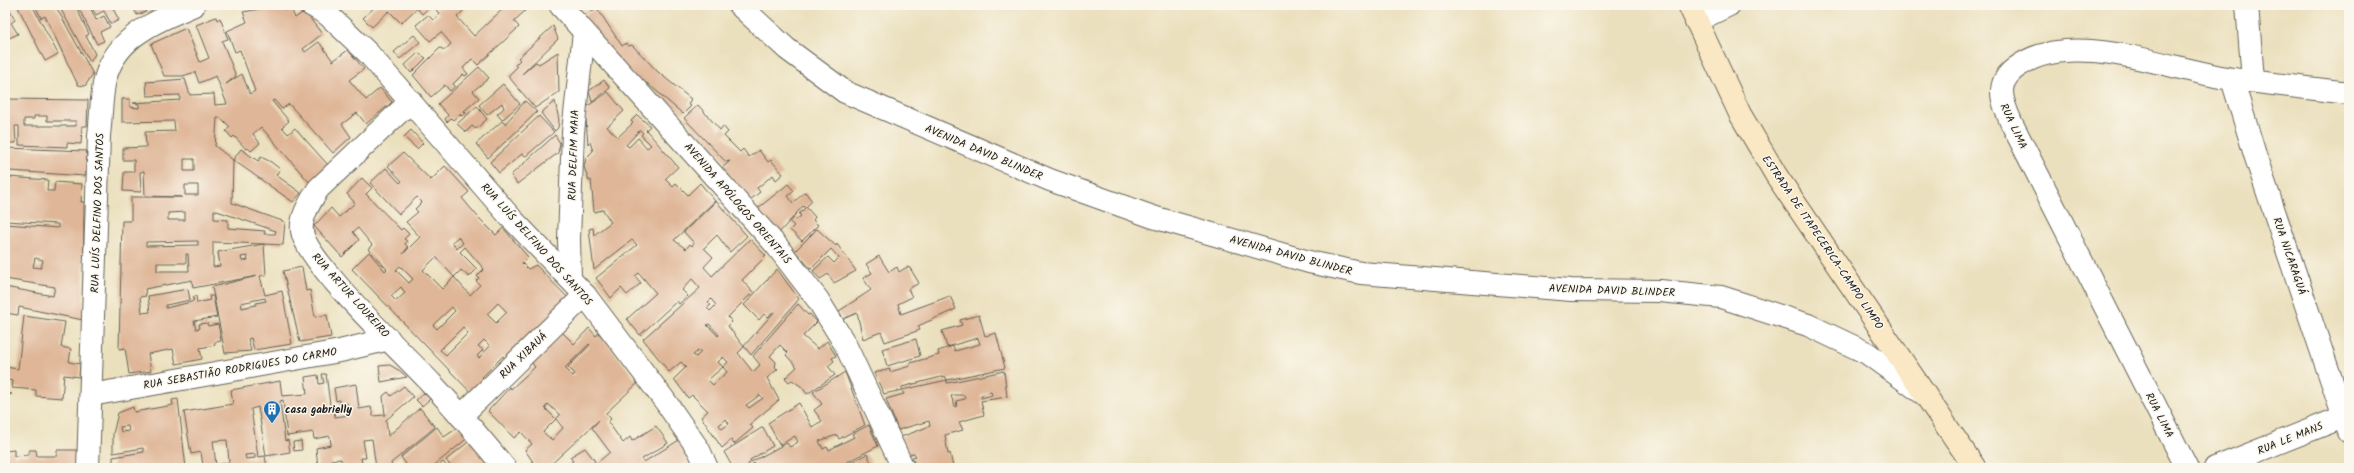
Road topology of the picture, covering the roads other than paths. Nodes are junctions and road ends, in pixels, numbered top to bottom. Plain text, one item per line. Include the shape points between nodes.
1 (194, 5) edge
2 (311, 5) edge
3 (560, 5) edge
4 (739, 5) edge
5 (1729, 5) edge
6 (2247, 5) edge
7 (1692, 13) edge
8 (584, 32) junction
9 (2242, 79) junction
10 (2349, 93) edge
11 (411, 101) junction
12 (570, 278) junction
13 (585, 295) junction
14 (390, 339) junction
15 (1925, 394) junction
16 (91, 395) junction
17 (461, 416) junction
18 (2346, 425) edge
19 (88, 468) edge
20 (505, 468) edge
21 (707, 468) edge
22 (903, 468) edge
23 (1975, 468) edge
24 (2187, 468) edge
25 (2215, 468) edge

1 - 16 street, RUA LUÍS DELFINO DOS SANTOS via 159,20 130,37 114,58 104,83 99,136
2 - 11 street, RUA LUÍS DELFINO DOS SANTOS via 328,15 368,53
3 - 8 street, AVENIDA APÓLOGOS ORIENTAIS
4 - 15 street, AVENIDA DAVID BLINDER via 787,49 845,92 1050,180 1153,217 1309,262 1361,273 1571,290 1660,291 1721,297 1775,313 1828,334 1867,353
5 - 7 street
6 - 9 street, RUA NICARAGUÁ
7 - 15 main road, ESTRADA DE ITAPECERICA-CAMPO LIMPO via 1740,114 1776,175
8 - 12 street, RUA DELFIM MAIA via 573,132
8 - 22 street, AVENIDA APÓLOGOS ORIENTAIS via 776,245 818,300 845,344
9 - 10 street, RUA LIMA
9 - 18 street, RUA NICARAGUÁ
9 - 24 street, RUA LIMA via 2079,49 2048,52 2030,58 2014,68 2001,88 2001,99 2011,122
11 - 12 street, RUA LUÍS DELFINO DOS SANTOS via 511,218
11 - 14 street, RUA ARTUR LOUREIRO via 318,189 308,207 302,231 306,245 334,280
12 - 13 street, RUA LUÍS DELFINO DOS SANTOS
13 - 17 street, RUA XIBAUÁ
13 - 21 street, RUA LUÍS DELFINO DOS SANTOS via 669,407 699,450
14 - 16 street, RUA SEBASTIÃO RODRIGUES DO CARMO
14 - 17 street, RUA ARTUR LOUREIRO
15 - 23 main road, ESTRADA DE ITAPECERICA-CAMPO LIMPO
16 - 19 street, RUA LUÍS DELFINO DOS SANTOS
17 - 20 street, RUA ARTUR LOUREIRO
18 - 25 street, RUA LE MANS

